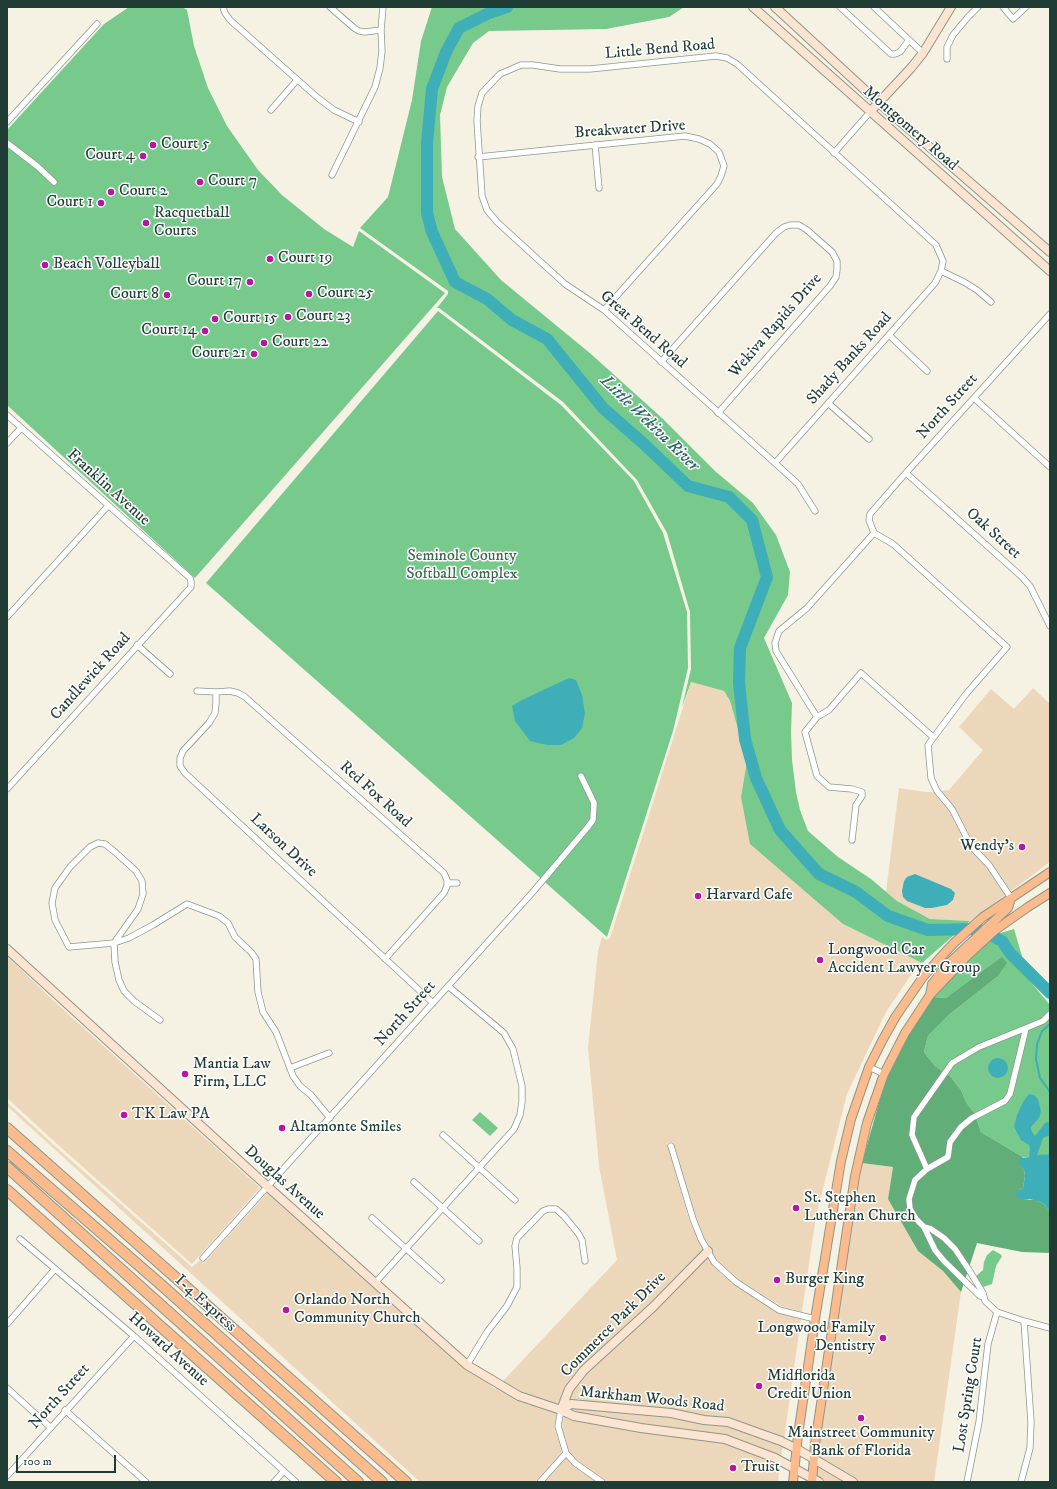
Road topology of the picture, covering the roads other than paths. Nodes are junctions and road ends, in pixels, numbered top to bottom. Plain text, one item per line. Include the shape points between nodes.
1 (223, 7) edge
2 (330, 7) edge
3 (383, 7) edge
4 (752, 7) edge
5 (775, 7) edge
6 (840, 7) edge
7 (874, 7) edge
8 (951, 7) edge
9 (978, 7) edge
10 (1003, 7) edge
11 (1026, 7) edge
12 (97, 24) dead end
13 (381, 30) junction
14 (909, 40) junction
15 (923, 53) junction
16 (947, 59) dead end
17 (297, 80) junction
18 (879, 103) junction
19 (271, 110) dead end
20 (870, 112) junction
21 (7, 122) edge
22 (359, 122) junction
23 (7, 143) edge
24 (595, 145) junction
25 (834, 153) junction
26 (478, 157) junction
27 (332, 175) dead end
28 (54, 182) dead end
29 (599, 188) dead end
30 (1050, 252) edge
31 (941, 271) junction
32 (1050, 271) edge
33 (991, 302) dead end
34 (604, 310) junction
35 (1050, 314) edge
36 (889, 335) junction
37 (661, 362) junction
38 (927, 370) dead end
39 (974, 398) junction
40 (828, 403) junction
41 (718, 413) junction
42 (7, 415) edge
43 (21, 428) junction
44 (869, 440) dead end
45 (7, 443) edge
46 (775, 463) junction
47 (1050, 467) edge
48 (906, 473) junction
49 (108, 506) junction
50 (815, 511) dead end
51 (874, 533) junction
52 (191, 581) joint
53 (7, 617) edge
54 (1050, 626) edge
55 (137, 645) junction
56 (170, 674) dead end
57 (197, 690) dead end
58 (216, 692) junction
59 (817, 717) junction
60 (933, 737) junction
61 (582, 776) dead end
62 (7, 789) edge
63 (852, 840) dead end
64 (1050, 872) edge
65 (447, 883) junction
66 (457, 883) dead end
67 (1050, 893) edge
68 (1011, 898) junction
69 (114, 943) junction
70 (7, 949) edge
71 (385, 958) junction
72 (448, 986) junction
73 (930, 995) junction
74 (433, 1003) junction
75 (1050, 1014) edge
76 (160, 1020) dead end
77 (1026, 1028) junction
78 (329, 1053) dead end
79 (869, 1067) junction
80 (290, 1068) junction
81 (884, 1074) junction
82 (330, 1118) junction
83 (7, 1128) edge
84 (443, 1135) dead end
85 (671, 1146) dead end
86 (7, 1151) edge
87 (7, 1167) edge
88 (480, 1168) junction
89 (927, 1169) junction
90 (414, 1182) dead end
91 (268, 1187) junction
92 (7, 1190) edge
93 (515, 1200) dead end
94 (444, 1208) junction
95 (372, 1218) dead end
96 (924, 1227) junction
97 (20, 1239) dead end
98 (479, 1241) dead end
99 (406, 1248) junction
100 (708, 1251) junction
101 (203, 1258) dead end
102 (585, 1261) dead end
103 (55, 1269) junction
104 (441, 1280) dead end
105 (375, 1283) junction
106 (983, 1297) junction
107 (997, 1312) junction
108 (815, 1319) junction
109 (1024, 1321) junction
110 (7, 1324) edge
111 (1050, 1328) edge
112 (134, 1336) junction
113 (467, 1365) junction
114 (7, 1388) edge
115 (65, 1410) junction
116 (561, 1410) junction
117 (50, 1428) junction
118 (797, 1449) junction
119 (566, 1453) junction
120 (814, 1459) junction
121 (795, 1468) junction
122 (284, 1471) junction
123 (7, 1476) edge
124 (814, 1481) edge
125 (146, 1482) edge
126 (274, 1482) edge
127 (296, 1482) edge
128 (336, 1482) edge
129 (358, 1482) edge
130 (382, 1482) edge
131 (406, 1482) edge
132 (540, 1482) edge
133 (602, 1482) edge
134 (793, 1482) edge
135 (853, 1482) edge
136 (968, 1482) edge
137 (1021, 1482) edge

1 - 17 street via 230,20
2 - 13 street via 360,31
3 - 13 street
4 - 20 main road, Montgomery Road
5 - 18 main road, Montgomery Road
6 - 14 street via 891,54 900,52
7 - 14 street
8 - 15 main road
9 - 16 street via 953,35 947,47
10 - 11 street via 1013,19
12 - 21 street
13 - 22 street via 380,68 375,87
14 - 15 street
15 - 18 main road
17 - 19 street
17 - 22 street via 334,110
18 - 20 main road
18 - 30 main road, Montgomery Road
20 - 25 street
20 - 32 main road, Montgomery Road
22 - 27 street
23 - 28 street
24 - 26 street, Breakwater Drive
24 - 29 street
24 - 34 street, Breakwater Drive via 685,136 710,144 719,152 724,166 717,184
25 - 26 street, Little Bend Road via 737,64 727,58 716,56 590,68 560,69 521,65 511,68 500,74 482,93 477,121
25 - 31 street, Little Bend Road via 936,245 943,261
26 - 34 street, Great Bend Road via 482,196 487,210 496,222 565,284
31 - 33 street via 964,282
31 - 36 street, Shady Banks Road via 935,283
34 - 37 street, Great Bend Road
35 - 39 street, North Street
36 - 38 street
36 - 40 street, Shady Banks Road
37 - 41 street, Great Bend Road
37 - 41 street, Wekiva Rapids Drive via 784,227 799,226 807,230 832,252 837,261 837,270 830,286
39 - 47 street
39 - 48 street, North Street
40 - 44 street
40 - 46 street, Shady Banks Road
41 - 46 street, Great Bend Road
42 - 43 street, Franklin Avenue
43 - 45 street
43 - 49 street, Franklin Avenue
46 - 50 street, Great Bend Road via 798,484
48 - 51 street, North Street via 870,514 869,520
48 - 54 street, Oak Street via 1030,586
49 - 52 street, Franklin Avenue
49 - 53 street
51 - 59 street via 808,608 779,632 776,638 776,651
51 - 60 street via 893,544 1007,647
52 - 55 street, Candlewick Road via 191,587
55 - 56 street
55 - 62 street, Candlewick Road
57 - 58 street, Red Fox Road
58 - 65 street, Red Fox Road via 238,692 245,697 444,874
58 - 71 street, Larson Drive via 215,713 183,752 180,766
59 - 60 street via 829,710 860,673
59 - 63 street via 805,732 817,776 829,787 862,792 856,805
60 - 68 street via 928,745 929,766 937,791 952,809 971,846 989,865
61 - 72 street, North Street via 594,803 593,820 532,893
64 - 68 main road
65 - 66 street
65 - 71 street via 444,893
67 - 73 main road via 1011,918
68 - 73 main road via 1008,908 947,965 932,984
68 - 79 main road via 983,917 954,943 923,977 882,1041
69 - 69 street via 69,947 55,920 52,903 55,888 70,867 90,847 98,843 105,844 115,852 136,871 142,881 143,894 138,909
69 - 76 street via 115,962 124,991
69 - 80 street via 135,935 186,904 219,916 228,923 235,937 256,959 258,992 263,1012 276,1032
70 - 91 main road, Douglas Avenue
71 - 74 street, Larson Drive
72 - 74 street, North Street
72 - 88 street via 504,1033 513,1049 522,1086 521,1109 514,1129
73 - 81 main road via 905,1033
74 - 82 street, North Street
75 - 77 street via 1043,1021
77 - 89 street via 1010,1094 1000,1105 961,1126 950,1142 948,1157
77 - 89 street via 979,1047 952,1064 934,1087 914,1117 912,1135
78 - 80 street
79 - 81 street
79 - 108 main road via 844,1144
80 - 82 street via 300,1086 312,1095
81 - 120 main road via 867,1123 855,1176
82 - 91 street, North Street
83 - 131 highway
84 - 88 street
85 - 100 street via 692,1219
86 - 130 highway, I-4 Express
87 - 129 highway, I-4 Express
88 - 93 street
88 - 94 street
89 - 96 street via 915,1180 909,1199 910,1209
90 - 94 street
91 - 101 street, North Street
91 - 105 main road, Douglas Avenue
92 - 128 highway
94 - 98 street
94 - 99 street
95 - 99 street
96 - 106 street via 934,1250
96 - 106 street via 944,1238 955,1249
97 - 103 street, Howard Avenue
99 - 104 street
99 - 105 street
100 - 108 street via 714,1262 736,1282 779,1310
100 - 116 main road, Commerce Park Drive via 653,1307 584,1370 568,1389
102 - 113 street via 582,1240 564,1216 556,1209 542,1211 517,1238 517,1287
103 - 110 street
103 - 112 street, Howard Avenue
105 - 113 main road, Douglas Avenue
106 - 107 street
107 - 109 street
107 - 136 street, Lost Spring Court via 988,1344 979,1422
108 - 118 main road
109 - 111 street
109 - 137 street via 1031,1422 1030,1448
112 - 115 street, North Street
112 - 122 street, Howard Avenue
113 - 116 main road, Douglas Avenue via 519,1396
114 - 117 street
115 - 117 street, North Street
115 - 125 street
116 - 118 main road, Markham Woods Road via 571,1404 671,1413 728,1422
116 - 119 street, Commerce Park Drive via 558,1426
116 - 121 main road, Markham Woods Road via 574,1416 641,1428 725,1439
117 - 123 street, North Street
118 - 120 main road, Markham Woods Road
118 - 121 main road
119 - 132 street
119 - 133 street, Commerce Park Drive via 575,1463
120 - 124 main road
120 - 135 main road, Markham Woods Road
121 - 124 main road, Markham Woods Road
121 - 134 main road
122 - 126 street
122 - 127 street, Howard Avenue

